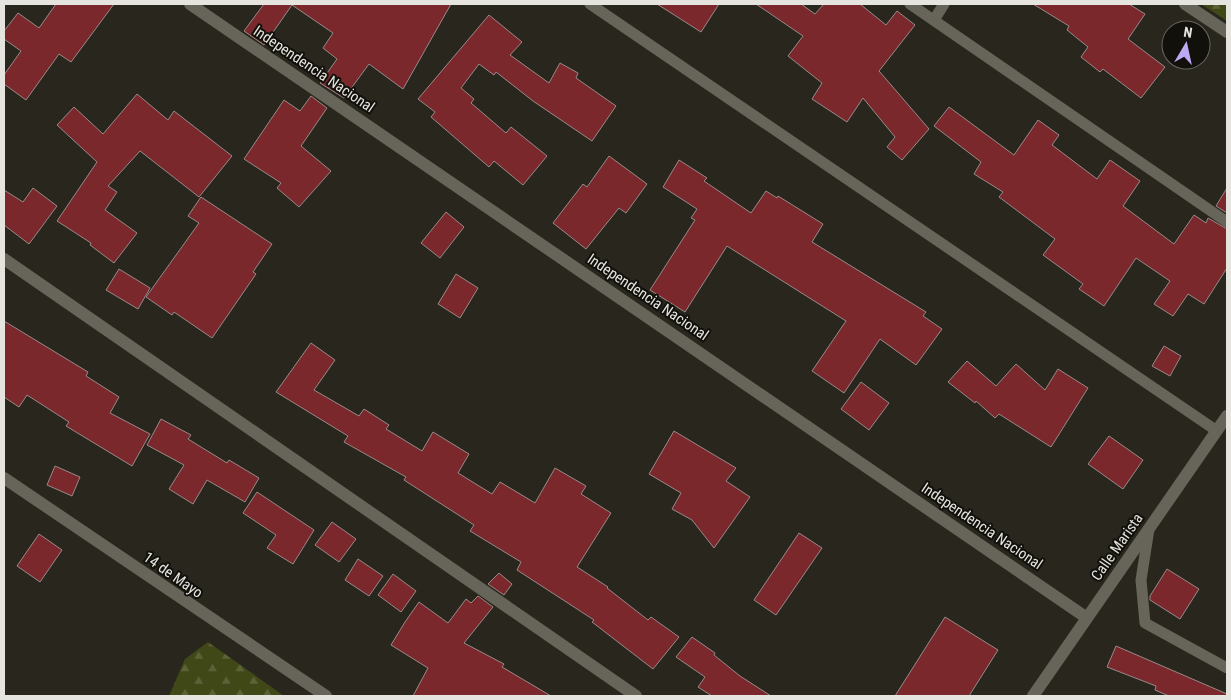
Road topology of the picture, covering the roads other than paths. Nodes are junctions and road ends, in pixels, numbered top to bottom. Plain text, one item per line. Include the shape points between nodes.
1 (190, 4) edge
2 (590, 4) edge
3 (910, 4) edge
4 (944, 4) edge
5 (1185, 4) edge
6 (934, 20) junction
7 (1227, 32) edge
8 (1227, 222) edge
9 (4, 259) edge
10 (1227, 416) edge
11 (1217, 431) junction
12 (4, 478) edge
13 (1149, 529) junction
14 (1088, 618) junction
15 (1227, 668) edge
16 (326, 696) edge
17 (636, 696) edge
18 (1033, 696) edge

1 - 14 street, Independencia Nacional
2 - 11 lane
3 - 6 lane
4 - 6 lane
5 - 7 street
6 - 8 lane
9 - 17 street
10 - 11 street, Calle Marista
11 - 13 street, Calle Marista
12 - 16 street, 14 de Mayo
13 - 14 street, Calle Marista
13 - 15 lane via 1141,580 1145,623
14 - 18 street, Calle Marista

